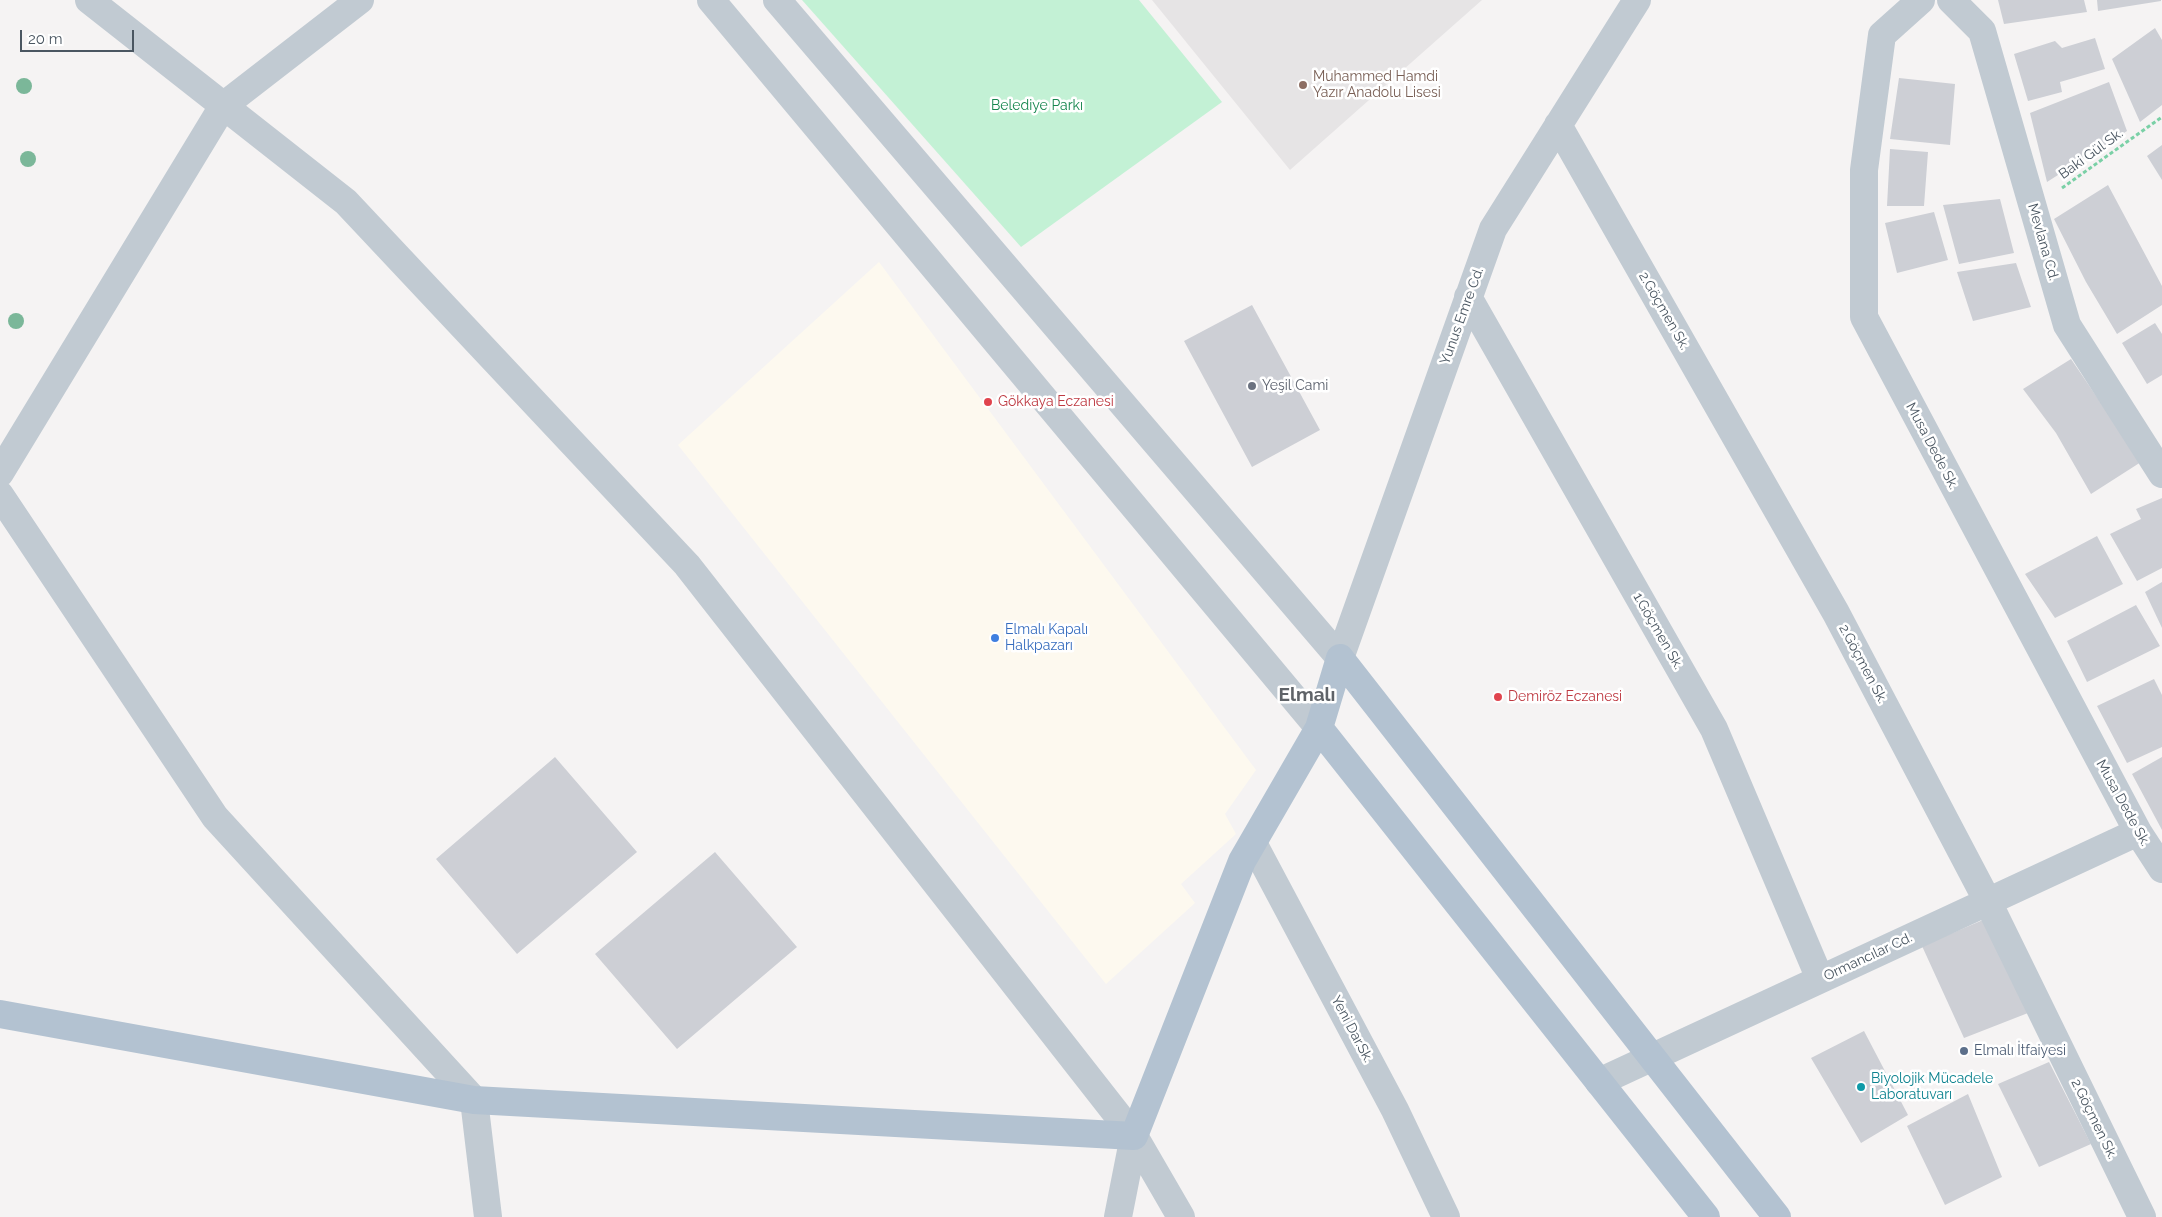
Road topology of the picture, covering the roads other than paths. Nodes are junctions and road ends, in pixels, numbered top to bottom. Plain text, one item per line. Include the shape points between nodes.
1 (89, 0) edge
2 (360, 0) edge
3 (711, 0) edge
4 (778, 0) edge
5 (1637, 0) edge
6 (1921, 0) edge
7 (1951, 0) edge
8 (223, 106) junction
9 (1558, 125) junction
10 (1468, 297) junction
11 (2152, 442) edge
12 (0, 473) edge
13 (2162, 474) edge
14 (0, 495) edge
15 (1340, 658) junction
16 (1319, 728) junction
17 (2138, 832) junction
18 (1252, 843) junction
19 (2162, 868) edge
20 (1988, 902) junction
21 (1820, 979) junction
22 (0, 1014) edge
23 (1651, 1057) junction
24 (1599, 1082) junction
25 (474, 1100) junction
26 (1134, 1136) junction
27 (488, 1217) edge
28 (1118, 1217) edge
29 (1180, 1217) edge
30 (1446, 1217) edge
31 (1706, 1217) edge
32 (1777, 1217) edge
33 (2142, 1217) edge

1 - 8 street
2 - 8 street
3 - 16 street
4 - 15 street
5 - 9 street, Yunus Emre Cd.
6 - 17 street, Musa Dede Sk. via 1882,35 1864,170 1864,317
7 - 11 street, Mevlana Cd. via 1982,31 2067,325
8 - 12 street
8 - 26 street via 346,202 687,565
9 - 10 street, Yunus Emre Cd. via 1493,229
9 - 20 street, 2.Göçmen Sk. via 1836,613
10 - 15 street, Yunus Emre Cd.
10 - 21 street, 1.Göçmen Sk. via 1714,729
11 - 13 street, Mevlana Cd.
14 - 25 street via 216,817
15 - 16 main road
15 - 23 main road
16 - 18 main road
16 - 24 main road
17 - 19 street, Musa Dede Sk.
17 - 20 street, Ormancılar Cd.
18 - 26 main road
18 - 30 street, Yeni Dar.Sk. via 1395,1110
20 - 21 street, Ormancılar Cd.
20 - 33 street, 2.Göçmen Sk.
21 - 23 street, Ormancılar Cd.
22 - 25 main road
23 - 24 street, Ormancılar Cd.
23 - 32 main road
24 - 31 main road
25 - 26 main road
25 - 27 street
26 - 28 street
26 - 29 street

